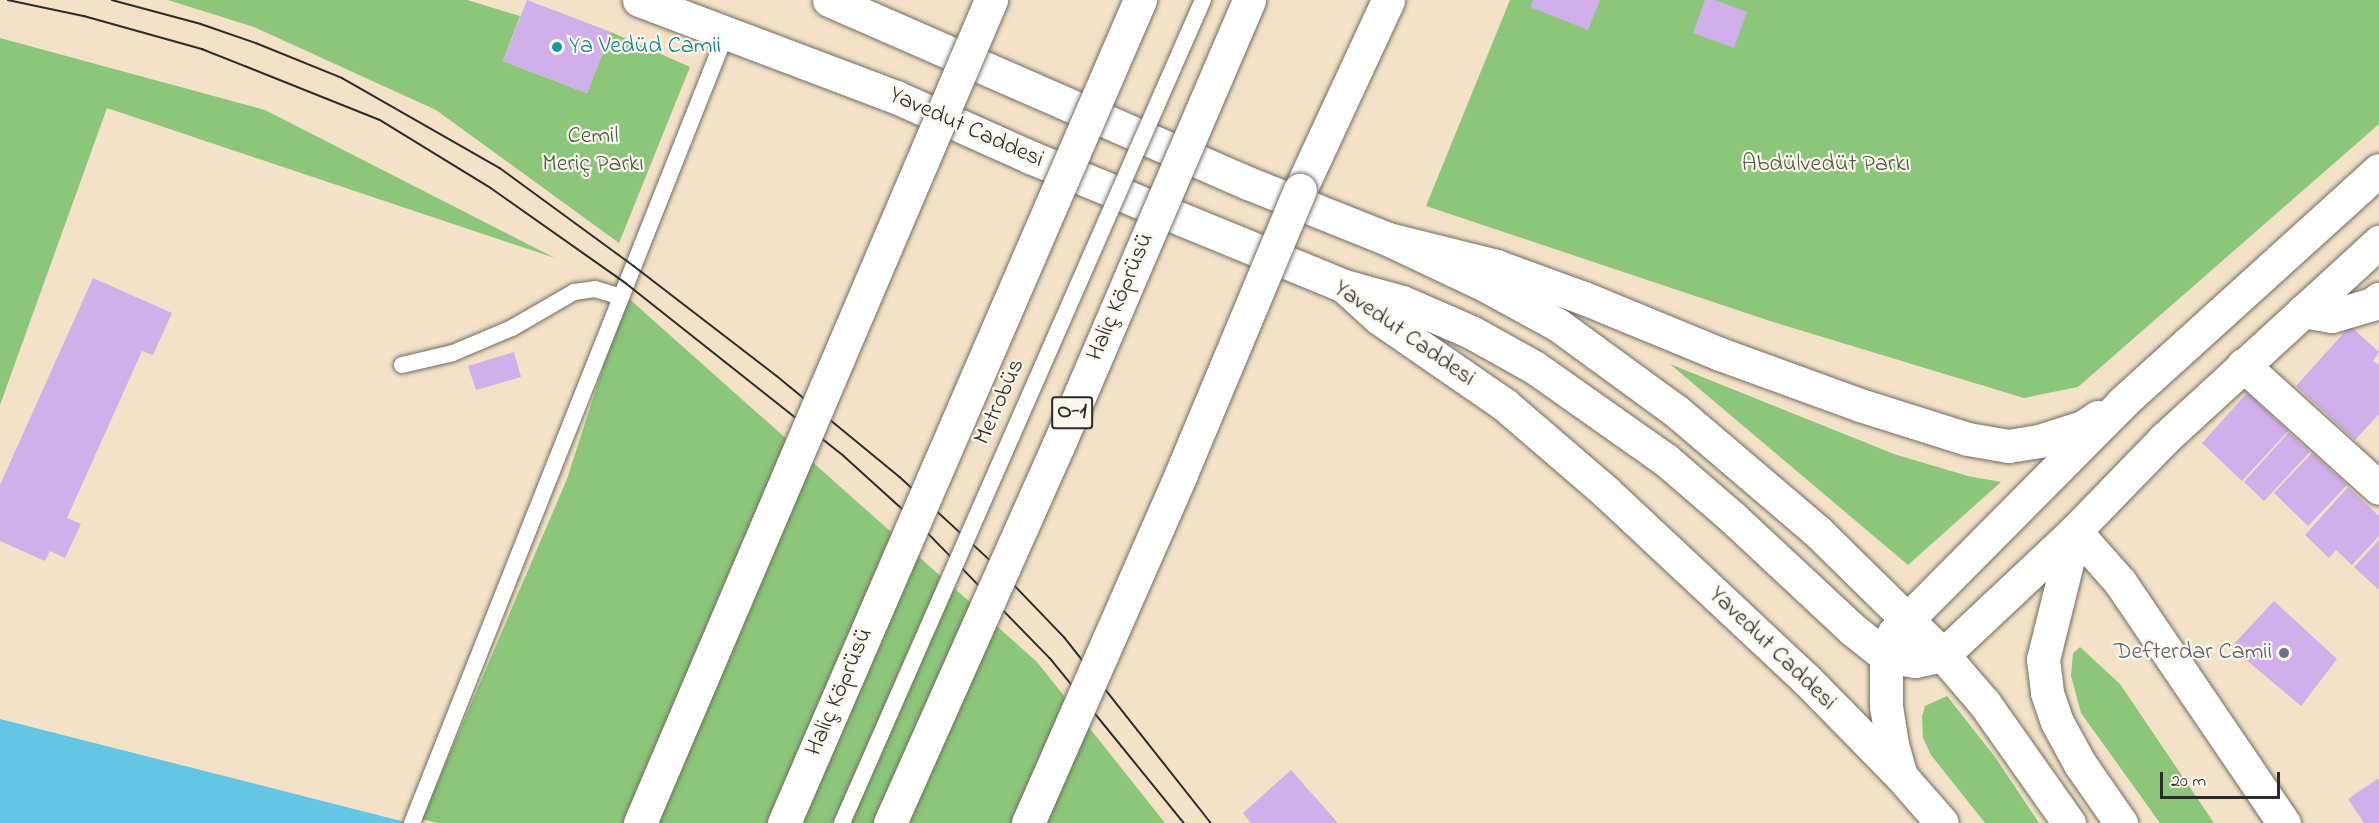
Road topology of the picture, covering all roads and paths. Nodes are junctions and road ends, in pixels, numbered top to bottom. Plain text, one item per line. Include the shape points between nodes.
1 (639, 0) edge
2 (829, 0) edge
3 (991, 0) edge
4 (1140, 0) edge
5 (1203, 0) edge
6 (1249, 0) edge
7 (1388, 0) edge
8 (727, 31) junction
9 (2379, 170) edge
10 (1388, 239) junction
11 (2379, 242) edge
12 (1344, 286) junction
13 (621, 297) junction
14 (2379, 299) edge
15 (2302, 311) junction
16 (402, 365) dead end
17 (2243, 365) junction
18 (2123, 402) junction
19 (2379, 488) edge
20 (2075, 531) junction
21 (1906, 618) junction
22 (1943, 655) junction
23 (1886, 656) junction
24 (1901, 776) junction
25 (412, 823) edge
26 (640, 823) edge
27 (784, 823) edge
28 (842, 823) edge
29 (890, 823) edge
30 (1028, 823) edge
31 (1942, 823) edge
32 (2069, 823) edge
33 (2121, 823) edge
34 (2284, 823) edge

1 - 8 main road, Yavedut Caddesi
2 - 10 main road via 1248,183
3 - 26 main road, bridge
4 - 27 main road, Haliç Köprüsü, bridge
5 - 28 lane, Metrobüs, bridge
6 - 29 main road, Haliç Köprüsü / O-1, bridge via 1063,435
7 - 30 main road, bridge via 1300,190
8 - 12 main road, Yavedut Caddesi via 896,97 1030,157
8 - 13 lane
9 - 18 main road
10 - 18 main road via 1496,266 1731,358 1968,439 2008,446 2039,441 2083,427
10 - 21 main road via 1557,325 1676,411 1817,531
11 - 15 main road
12 - 23 main road via 1402,302 1471,332 1534,368 1666,460
12 - 24 main road, Yavedut Caddesi via 1379,318 1544,437 1806,679
13 - 16 lane via 595,289 574,292 502,332 453,353
13 - 25 lane
14 - 15 main road via 2332,316
15 - 17 main road
17 - 19 main road
17 - 20 main road
18 - 21 main road
20 - 22 main road
20 - 33 main road via 2043,659 2047,693 2056,722
20 - 34 main road via 2121,582
21 - 22 main road
21 - 23 main road via 1894,633
22 - 23 main road via 1915,661
22 - 32 main road via 1985,704
23 - 24 main road via 1886,706
24 - 31 main road, Yavedut Caddesi

